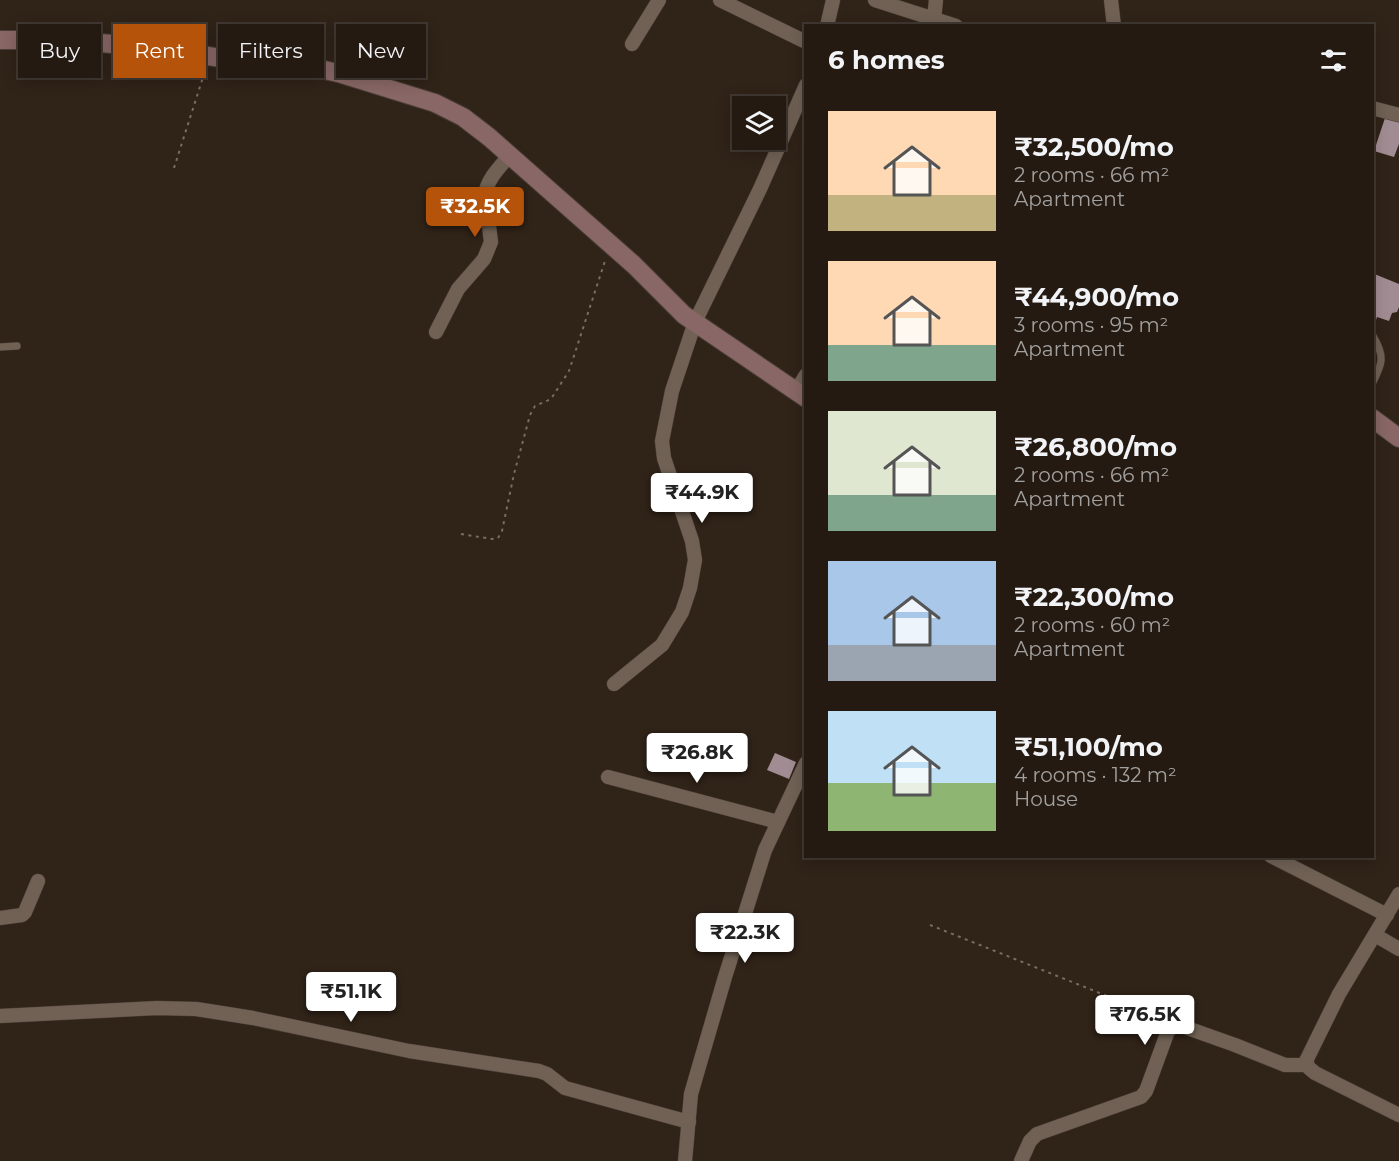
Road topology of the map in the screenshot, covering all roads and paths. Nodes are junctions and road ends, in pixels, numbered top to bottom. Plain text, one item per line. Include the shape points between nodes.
1 (659, 0) edge
2 (720, 0) edge
3 (833, 0) edge
4 (875, 0) edge
5 (936, 0) edge
6 (1111, 0) edge
7 (934, 18) junction
8 (827, 24) edge
9 (950, 24) edge
10 (1114, 24) edge
11 (0, 40) edge
12 (804, 41) edge
13 (632, 44) dead end
14 (209, 58) junction
15 (804, 90) edge
16 (1374, 109) edge
17 (1399, 115) edge
18 (510, 155) junction
19 (174, 168) dead end
20 (610, 244) junction
21 (695, 322) junction
22 (436, 333) dead end
23 (1374, 338) edge
24 (17, 346) dead end
25 (0, 347) edge
26 (1374, 380) edge
27 (801, 395) edge
28 (1374, 419) edge
29 (1399, 438) edge
30 (461, 534) dead end
31 (614, 684) dead end
32 (804, 767) edge
33 (608, 777) dead end
34 (778, 822) junction
35 (1275, 858) edge
36 (38, 881) dead end
37 (1399, 894) edge
38 (1387, 915) junction
39 (0, 918) edge
40 (930, 925) dead end
41 (1375, 935) junction
42 (1399, 950) edge
43 (0, 1016) edge
44 (1176, 1024) junction
45 (1307, 1065) junction
46 (1399, 1115) edge
47 (689, 1122) junction
48 (685, 1161) edge
49 (1021, 1161) edge

1 - 13 street
2 - 12 street
3 - 8 street
4 - 7 street
5 - 7 street
6 - 10 street
7 - 9 street
11 - 14 main road via 127,45
14 - 18 main road via 302,65 435,103 463,117
14 - 19 path
15 - 21 street
16 - 17 street
18 - 20 main road
18 - 22 street via 486,187 491,242 484,259 458,289
20 - 21 main road
20 - 30 path via 569,371 551,399 535,406 530,415 502,531 492,539
21 - 27 main road
21 - 31 street via 672,391 662,441 692,541 695,560 690,588 682,612 662,645
23 - 26 lane via 1382,351
24 - 25 lane
28 - 29 main road
32 - 34 street
33 - 34 street
34 - 47 street via 765,850 725,977 691,1094
35 - 38 street
36 - 39 street via 22,915
37 - 38 street
38 - 41 street
40 - 44 path
41 - 42 street
41 - 45 street via 1309,1051
43 - 47 street via 196,1009 409,1051 539,1071 566,1088
44 - 45 street via 1285,1065
44 - 49 street via 1168,1031 1141,1096 1037,1134
45 - 46 street via 1315,1073
47 - 48 street

